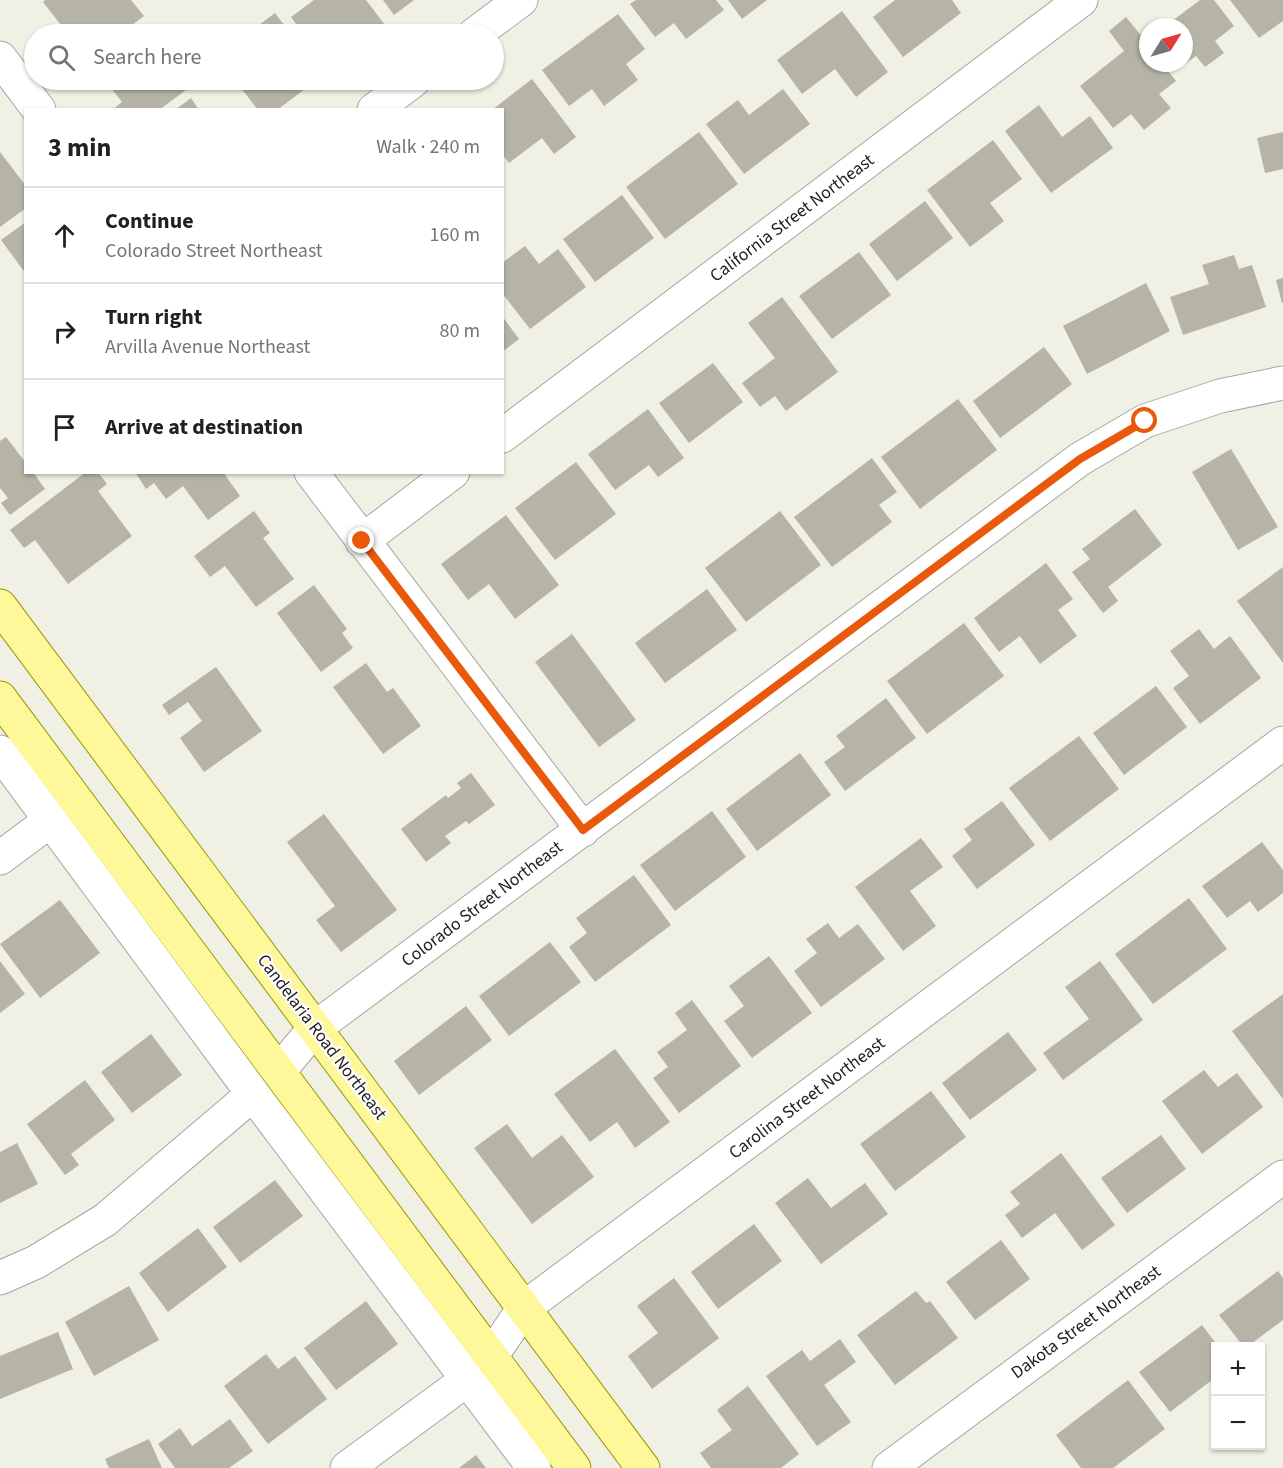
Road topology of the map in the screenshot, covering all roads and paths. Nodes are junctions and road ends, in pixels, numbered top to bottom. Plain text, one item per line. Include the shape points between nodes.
1 (521, 0) edge
2 (1081, 0) edge
3 (489, 24) edge
4 (0, 58) edge
5 (24, 90) edge
6 (24, 90) edge
7 (401, 90) edge
8 (38, 108) edge
9 (377, 108) edge
10 (1283, 382) edge
11 (504, 434) edge
12 (312, 474) edge
13 (450, 474) edge
14 (362, 541) junction
15 (0, 606) edge
16 (0, 698) edge
17 (1283, 743) edge
18 (0, 752) edge
19 (51, 820) junction
20 (583, 830) junction
21 (0, 858) edge
22 (315, 1028) junction
23 (279, 1071) junction
24 (253, 1094) junction
25 (1283, 1177) edge
26 (0, 1278) edge
27 (524, 1308) junction
28 (479, 1368) junction
29 (347, 1468) edge
30 (534, 1468) edge
31 (574, 1468) edge
32 (643, 1468) edge
33 (889, 1468) edge

1 - 3 street
2 - 11 street, California Street Northeast
4 - 5 street
6 - 8 street
7 - 9 street
10 - 20 street, Colorado Street Northeast via 1220,396 1145,421 1080,459
12 - 14 street
13 - 14 street
14 - 20 street
15 - 22 main road, Candelaria Road Northeast
16 - 23 main road
17 - 27 street, Carolina Street Northeast
18 - 19 street
19 - 21 street
19 - 24 street
20 - 22 street, Colorado Street Northeast
22 - 23 street
22 - 27 main road, Candelaria Road Northeast
23 - 28 main road
24 - 26 street via 105,1220 36,1263
24 - 28 street
25 - 33 street, Dakota Street Northeast
27 - 28 street, Carolina Street Northeast
27 - 32 main road, Candelaria Road Northeast
28 - 29 street, Carolina Street Northeast
28 - 30 street
28 - 31 main road

